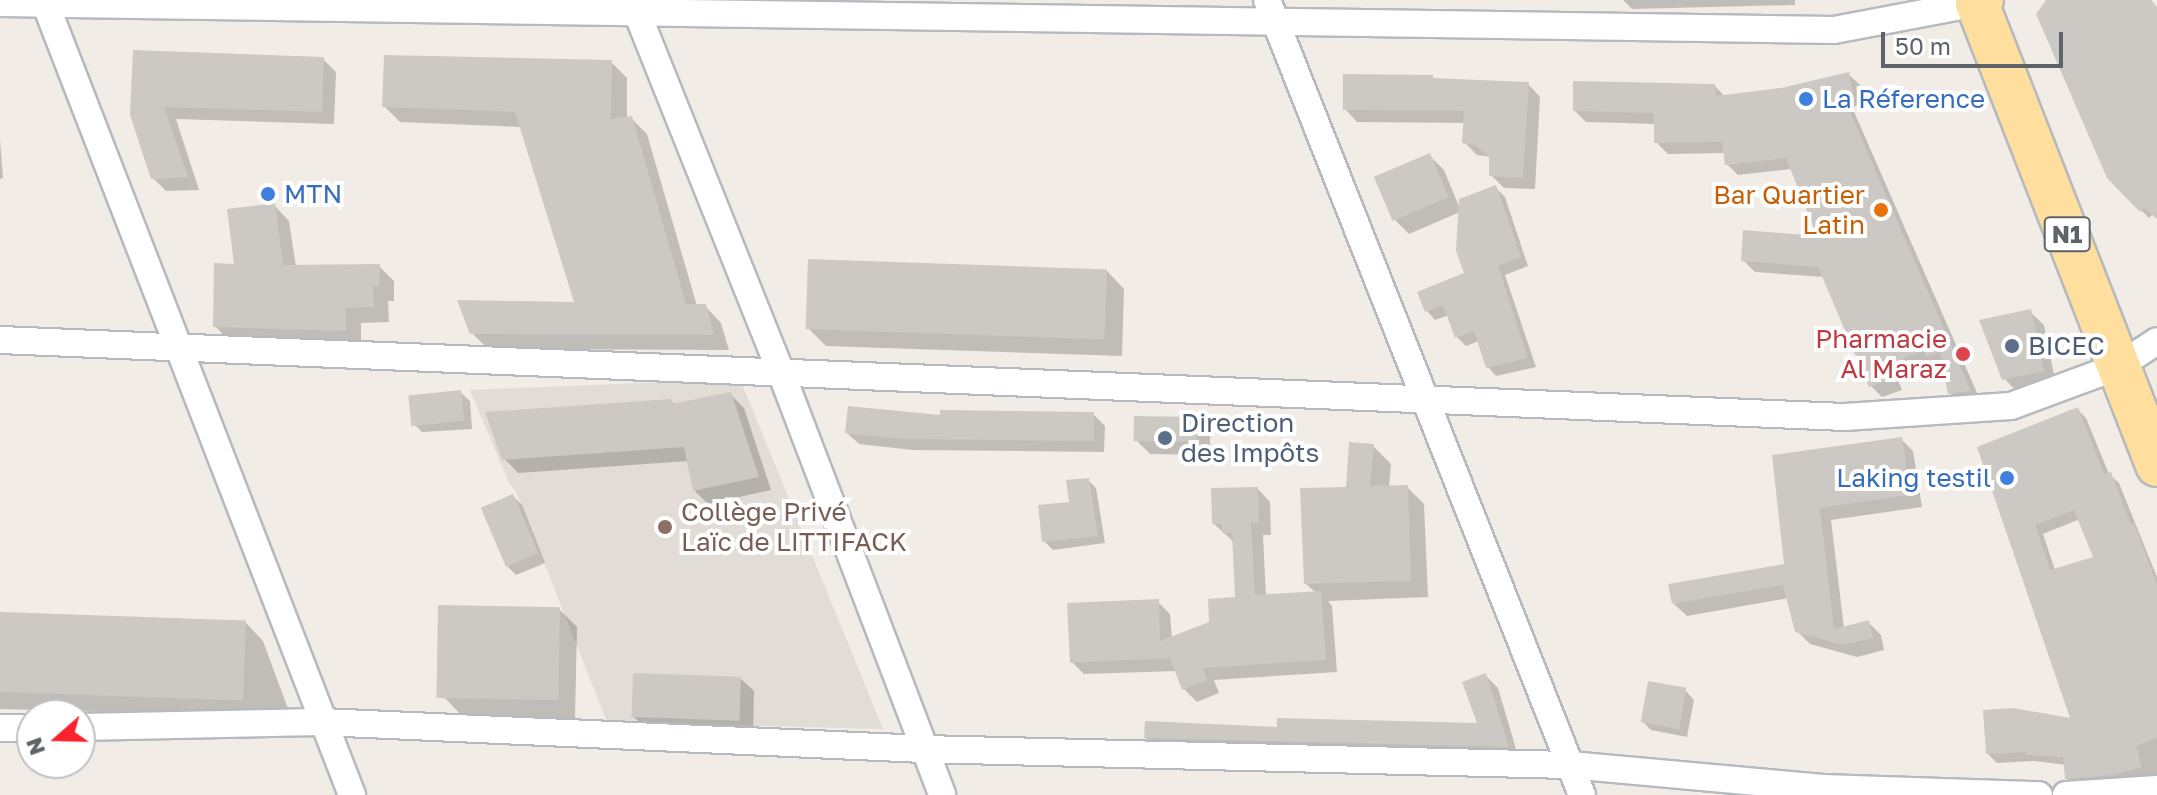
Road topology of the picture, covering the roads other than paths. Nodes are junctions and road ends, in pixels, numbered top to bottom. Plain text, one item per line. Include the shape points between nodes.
1 (44, 2) edge
2 (1980, 2) edge
3 (0, 3) edge
4 (634, 6) edge
5 (1271, 10) edge
6 (0, 340) edge
7 (2157, 341) edge
8 (178, 348) junction
9 (2119, 366) junction
10 (782, 375) junction
11 (1424, 399) junction
12 (2157, 465) edge
13 (322, 722) junction
14 (96, 727) edge
15 (923, 749) junction
16 (1570, 765) junction
17 (2157, 789) edge
18 (352, 795) edge
19 (942, 795) edge
20 (1582, 795) edge
21 (2039, 795) edge
22 (2066, 795) edge

1 - 3 street
1 - 4 street
1 - 8 street
2 - 5 street via 1834,30
2 - 9 highway, N1
4 - 5 street
4 - 10 street
5 - 11 street
6 - 8 street
7 - 9 street
8 - 10 street
8 - 13 street
9 - 11 street via 2011,406 1845,417
9 - 12 highway, N1
10 - 11 street
10 - 15 street
11 - 16 street
13 - 14 street
13 - 15 street
13 - 18 street
15 - 16 street
15 - 19 street
16 - 20 street
16 - 21 street via 1823,788
17 - 22 street

